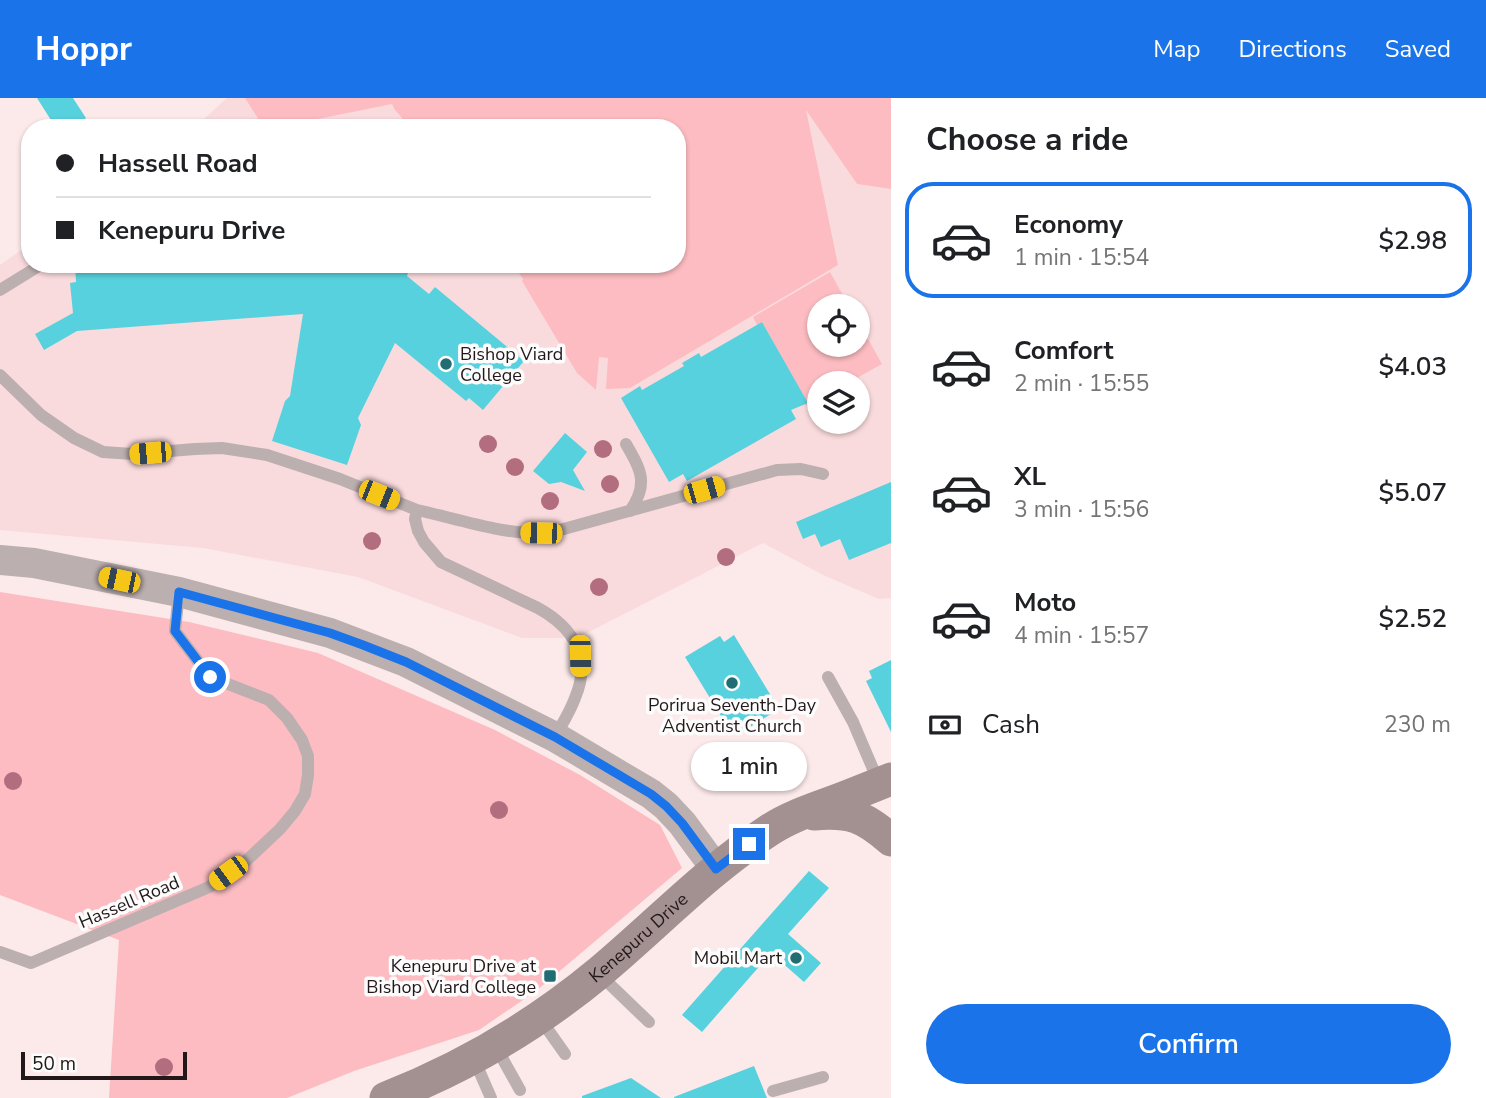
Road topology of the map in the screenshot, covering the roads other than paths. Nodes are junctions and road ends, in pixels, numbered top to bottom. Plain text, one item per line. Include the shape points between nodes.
1 (27, 273) edge
2 (0, 290) edge
3 (0, 375) edge
4 (626, 444) dead end
5 (823, 474) dead end
6 (417, 510) junction
7 (631, 510) junction
8 (0, 560) edge
9 (179, 592) junction
10 (828, 677) dead end
11 (555, 737) junction
12 (885, 781) edge
13 (891, 814) edge
14 (799, 815) junction
15 (891, 840) edge
16 (716, 869) junction
17 (0, 952) edge
18 (598, 973) junction
19 (540, 1018) junction
20 (649, 1021) dead end
21 (484, 1053) junction
22 (565, 1054) dead end
23 (823, 1077) dead end
24 (520, 1090) dead end
25 (773, 1091) dead end
26 (386, 1098) edge
27 (491, 1098) edge

1 - 2 lane
3 - 6 lane via 41,415 103,452 222,448 267,455
4 - 7 lane via 641,479 640,497
5 - 7 lane via 777,470
6 - 7 lane via 525,533 571,527
6 - 11 lane via 418,531 441,562 538,608 570,633 580,656 581,677
8 - 9 street via 34,562
9 - 11 street via 363,645
9 - 17 lane, Hassell Road via 175,631 210,677 269,700 302,740 308,756 305,794 280,829 209,887 31,963
10 - 12 lane
11 - 16 street via 666,806
12 - 13 main road
12 - 14 main road, Kenepuru Drive
14 - 15 main road via 860,817
14 - 16 main road, Kenepuru Drive via 770,829
16 - 18 main road, Kenepuru Drive
18 - 19 main road, Kenepuru Drive
18 - 20 lane
19 - 21 main road, Kenepuru Drive
19 - 22 lane
21 - 24 lane
21 - 26 main road, Kenepuru Drive
21 - 27 lane
23 - 25 lane

